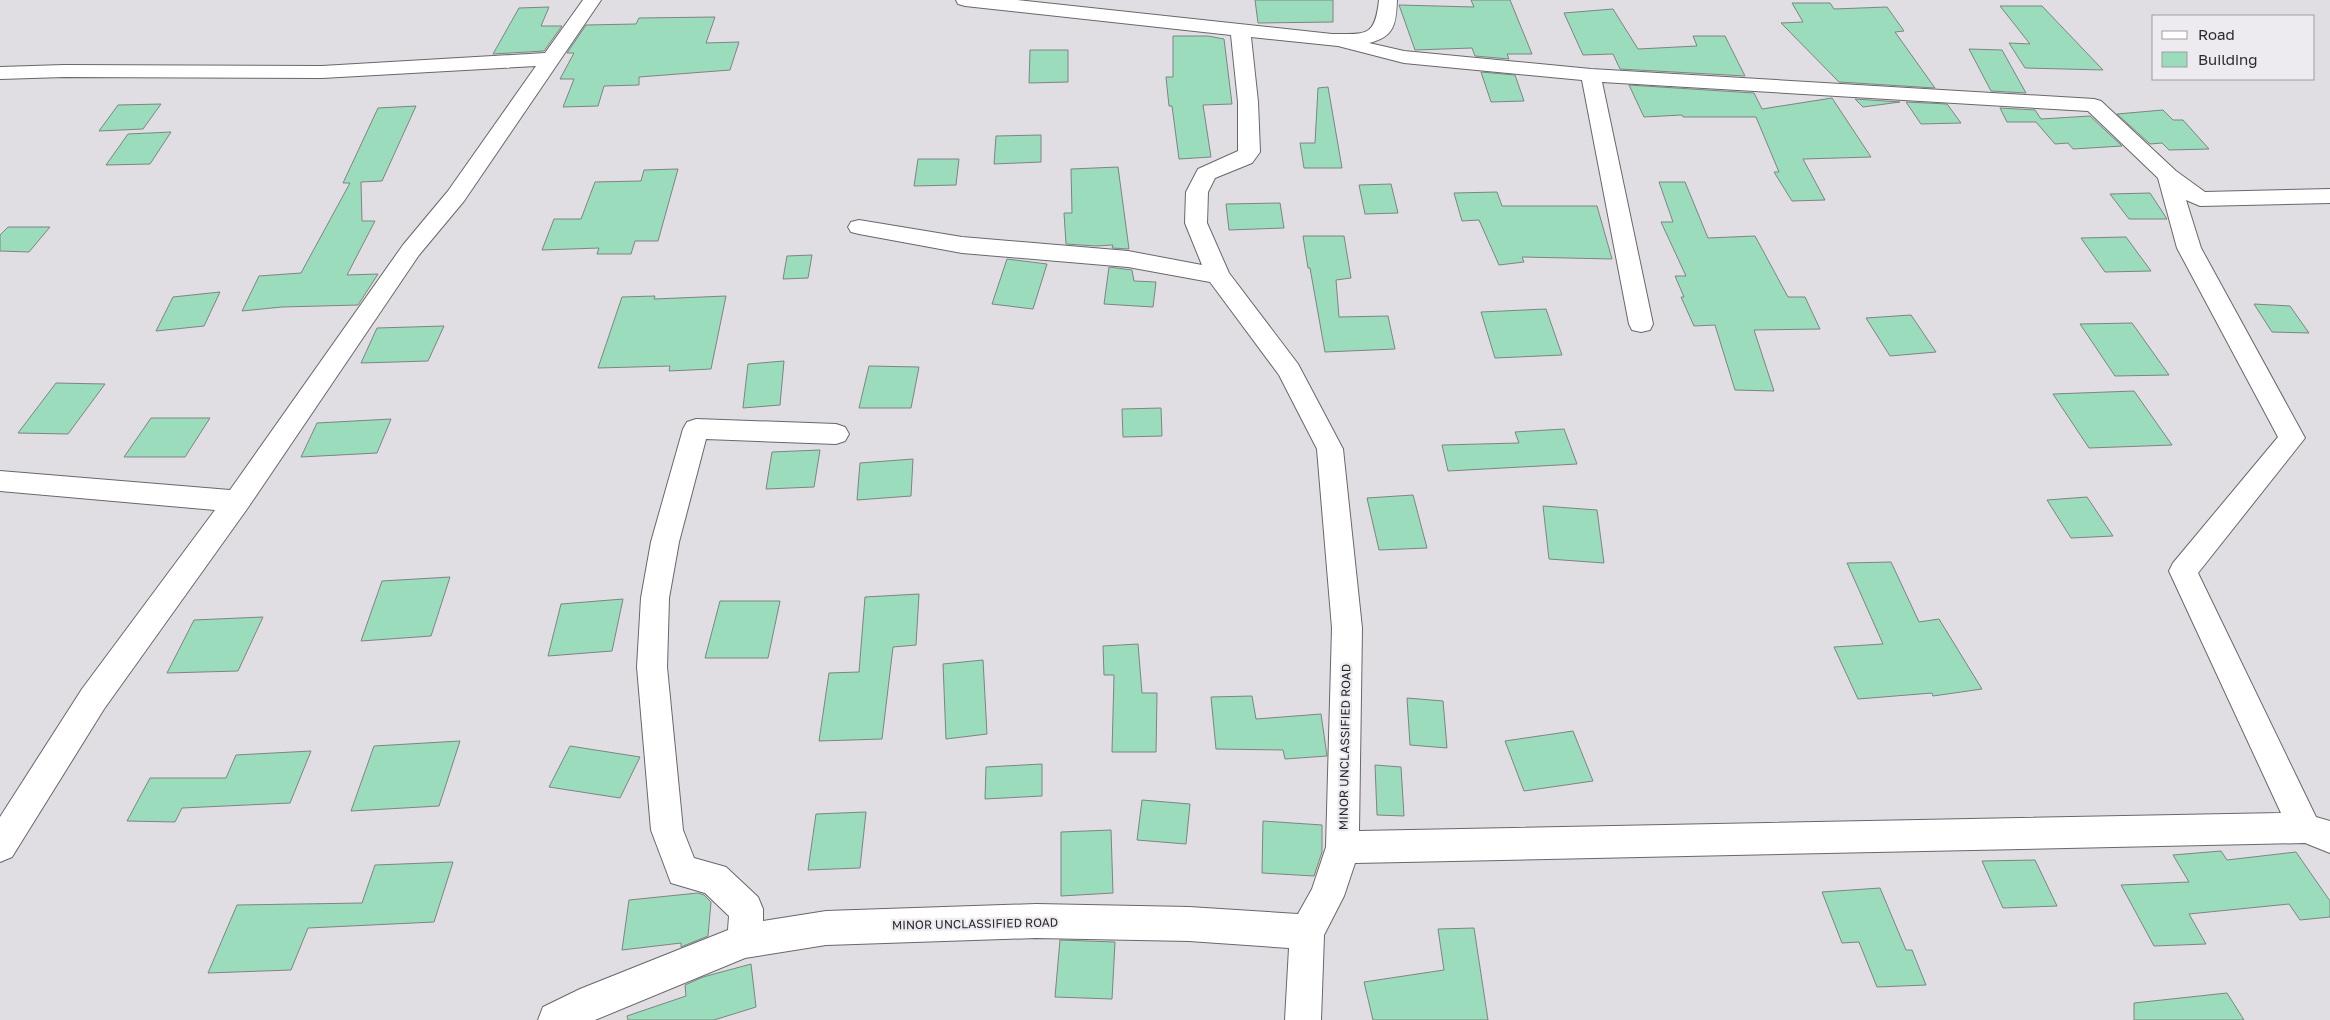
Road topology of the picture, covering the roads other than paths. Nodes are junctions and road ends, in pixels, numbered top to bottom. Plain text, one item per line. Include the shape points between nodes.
1 (592, 0) edge
2 (965, 0) edge
3 (1388, 0) edge
4 (1240, 30) junction
5 (1334, 41) junction
6 (551, 59) junction
7 (0, 73) edge
8 (1591, 75) junction
9 (2168, 176) junction
10 (2330, 196) edge
11 (859, 227) dead end
12 (1218, 276) junction
13 (1641, 324) dead end
14 (836, 434) dead end
15 (0, 481) edge
16 (237, 500) junction
17 (2318, 833) edge
18 (0, 846) edge
19 (1343, 847) junction
20 (1307, 932) junction
21 (745, 941) junction
22 (556, 1020) edge
23 (1303, 1020) edge

1 - 6 street
2 - 4 street
3 - 5 street via 1385,24 1379,33
4 - 5 street
4 - 12 street, MINOR UNCLASSIFIED ROAD via 1248,102 1249,152 1244,158 1206,174 1197,192 1196,223
5 - 8 street via 1404,57
6 - 7 street via 322,72
6 - 16 street via 456,196 411,250
8 - 9 street via 2094,105
8 - 13 street
9 - 10 street via 2200,199
9 - 17 street via 2190,248 2292,438 2183,571
11 - 12 street via 962,245 1128,259
12 - 19 street, MINOR UNCLASSIFIED ROAD via 1289,370 1330,449 1347,628
14 - 21 street via 696,429 665,542 656,589 652,667 667,830 683,872 714,879 746,909
15 - 16 street
16 - 18 street via 93,698
17 - 19 street
19 - 20 street, MINOR UNCLASSIFIED ROAD via 1327,896
20 - 21 street, MINOR UNCLASSIFIED ROAD via 1189,924 1036,921 826,928
20 - 23 street
21 - 22 street, MINOR UNCLASSIFIED ROAD

